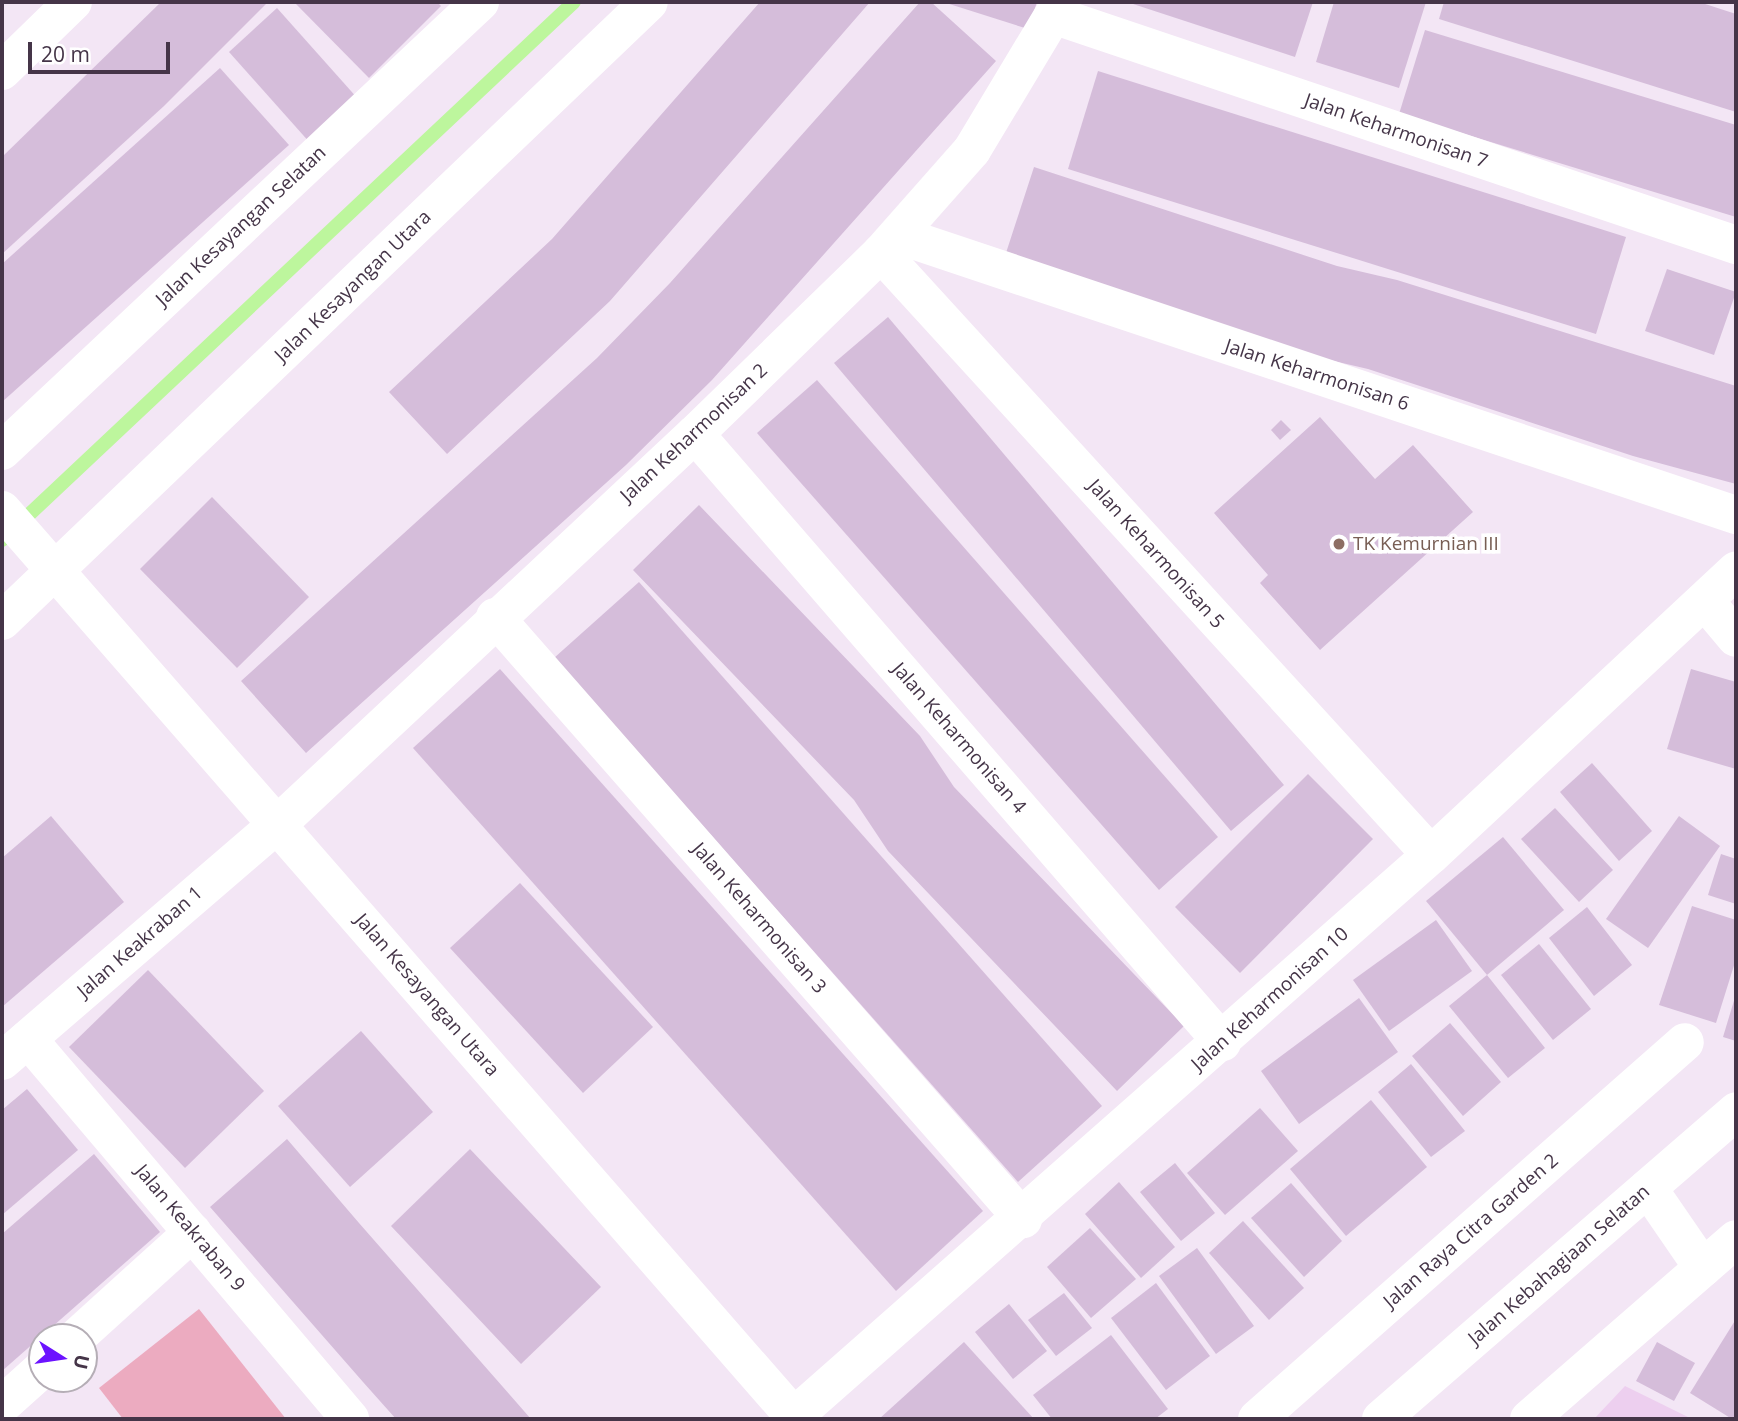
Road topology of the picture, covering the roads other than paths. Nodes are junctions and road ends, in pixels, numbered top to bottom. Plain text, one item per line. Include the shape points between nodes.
1 (73, 2) edge
2 (480, 2) edge
3 (649, 2) edge
4 (1059, 9) edge
5 (2, 71) edge
6 (889, 244) junction
7 (1736, 245) edge
8 (695, 434) junction
9 (2, 451) edge
10 (2, 510) edge
11 (1736, 514) edge
12 (55, 568) junction
13 (1736, 571) edge
14 (1705, 601) junction
15 (495, 617) junction
16 (2, 621) edge
17 (1736, 638) edge
18 (278, 824) junction
19 (1431, 855) junction
20 (1222, 1042) junction
21 (1685, 1042) dead end
22 (15, 1050) edge
23 (1736, 1111) edge
24 (1657, 1203) junction
25 (1023, 1219) junction
26 (193, 1232) junction
27 (1736, 1239) edge
28 (1700, 1264) junction
29 (92, 1323) edge
30 (28, 1381) edge
31 (2, 1405) edge
32 (350, 1419) edge
33 (794, 1419) edge
34 (1257, 1419) edge
35 (1381, 1419) edge
36 (1529, 1419) edge

1 - 5 street
2 - 9 street, Jalan Kesayangan Selatan
3 - 12 street, Jalan Kesayangan Utara
4 - 6 street, Jalan Keharmonisan 2 via 972,150
4 - 7 street, Jalan Keharmonisan 7
6 - 8 street, Jalan Keharmonisan 2
6 - 11 street, Jalan Keharmonisan 6
6 - 19 street, Jalan Keharmonisan 5
8 - 15 street, Jalan Keharmonisan 2
8 - 20 street, Jalan Keharmonisan 4
10 - 12 street, Jalan Kesayangan Utara
12 - 16 street, Jalan Kesayangan Utara
12 - 18 street, Jalan Kesayangan Utara
13 - 14 street, Jalan Keharmonisan 10
14 - 17 street
14 - 19 street, Jalan Keharmonisan 10
15 - 18 street, Jalan Keharmonisan 2
15 - 25 street, Jalan Keharmonisan 3
18 - 22 street, Jalan Keakraban 1
18 - 33 street, Jalan Kesayangan Utara
19 - 20 street, Jalan Keharmonisan 10
20 - 25 street, Jalan Keharmonisan 10
21 - 34 street, Jalan Raya Citra Garden 2
22 - 26 street, Jalan Keakraban 9
23 - 24 street, Jalan Kebahagiaan Selatan
24 - 28 street
24 - 35 street, Jalan Kebahagiaan Selatan
25 - 33 street, Jalan Keharmonisan 10
26 - 29 street
26 - 32 street, Jalan Keakraban 9
27 - 28 street
28 - 36 street
30 - 31 street

